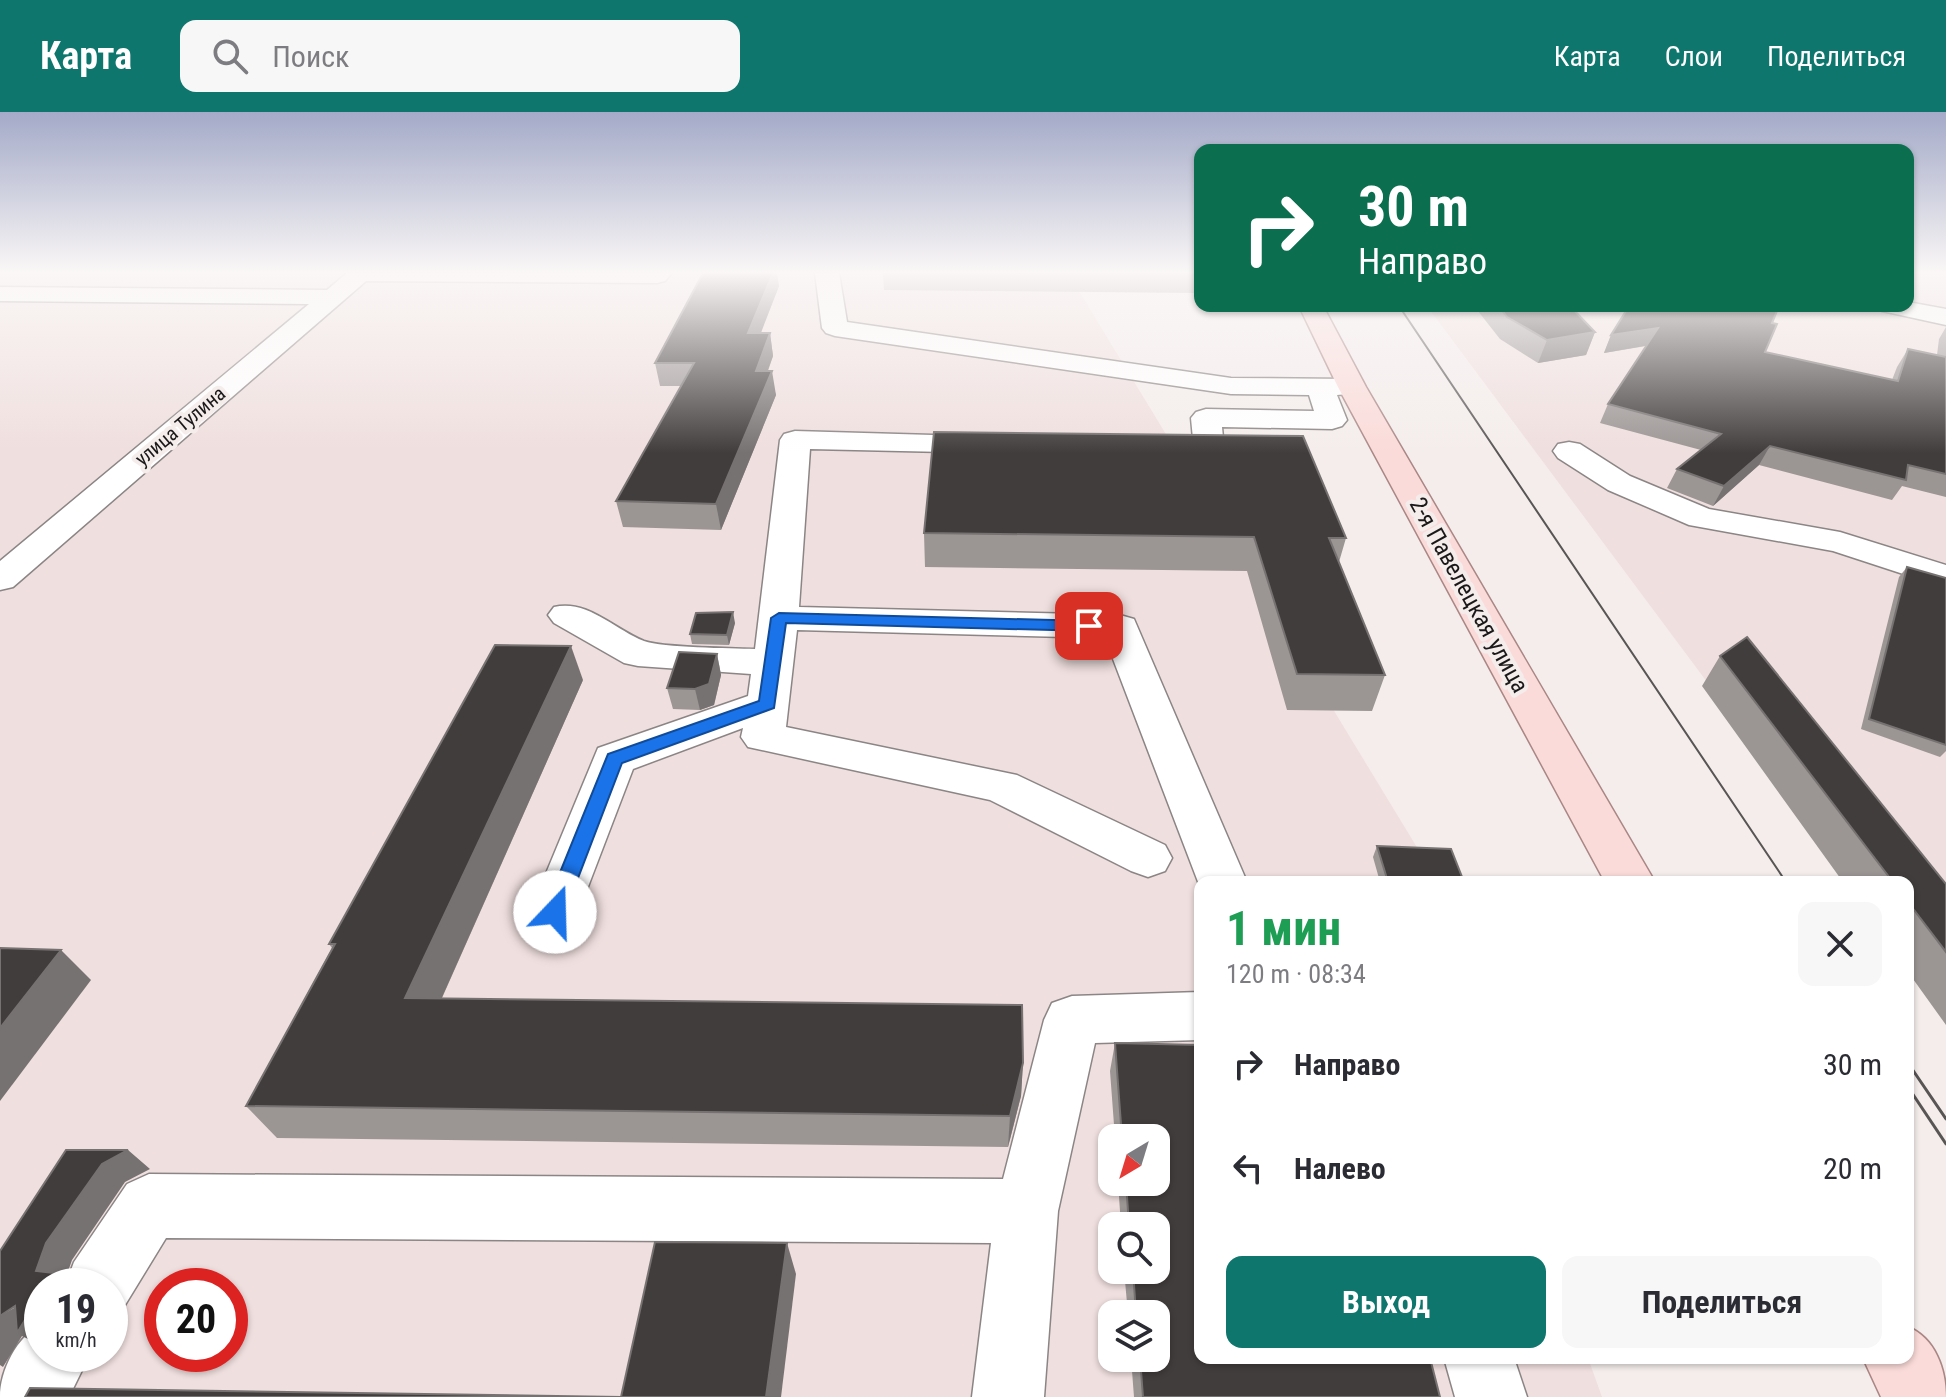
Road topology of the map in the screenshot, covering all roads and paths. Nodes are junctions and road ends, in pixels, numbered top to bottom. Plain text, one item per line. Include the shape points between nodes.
1 (290, 333) edge
2 (869, 333) edge
3 (1319, 333) edge
4 (1336, 387) junction
5 (1018, 445) edge
6 (1129, 447) edge
7 (1569, 451) dead end
8 (1946, 577) edge
9 (0, 579) edge
10 (567, 615) dead end
11 (779, 618) junction
12 (770, 684) junction
13 (1148, 858) dead end
14 (1220, 876) edge
15 (1626, 876) edge
16 (555, 912) dead end
17 (1194, 1016) edge
18 (1026, 1211) junction
19 (109, 1268) edge
20 (1481, 1364) edge
21 (1901, 1364) edge
22 (44, 1372) edge
23 (28, 1397) edge
24 (1008, 1397) edge
25 (1491, 1397) edge
26 (1920, 1397) edge

1 - 9 street, улица Тулина
2 - 4 street via 1231,386
3 - 4 main road, 2-я Павелецкая улица
4 - 6 street via 1332,420 1206,418 1209,449
4 - 15 main road, 2-я Павелецкая улица
5 - 11 street via 795,440
7 - 8 street via 1619,483 1701,518 1840,542
10 - 12 street via 638,654
11 - 12 street
11 - 14 street via 1120,627
12 - 13 street via 763,737 1001,786
12 - 16 street via 614,759
17 - 18 street via 1072,1020
18 - 19 street via 149,1206
18 - 24 street
20 - 25 street
21 - 26 main road
22 - 23 street

